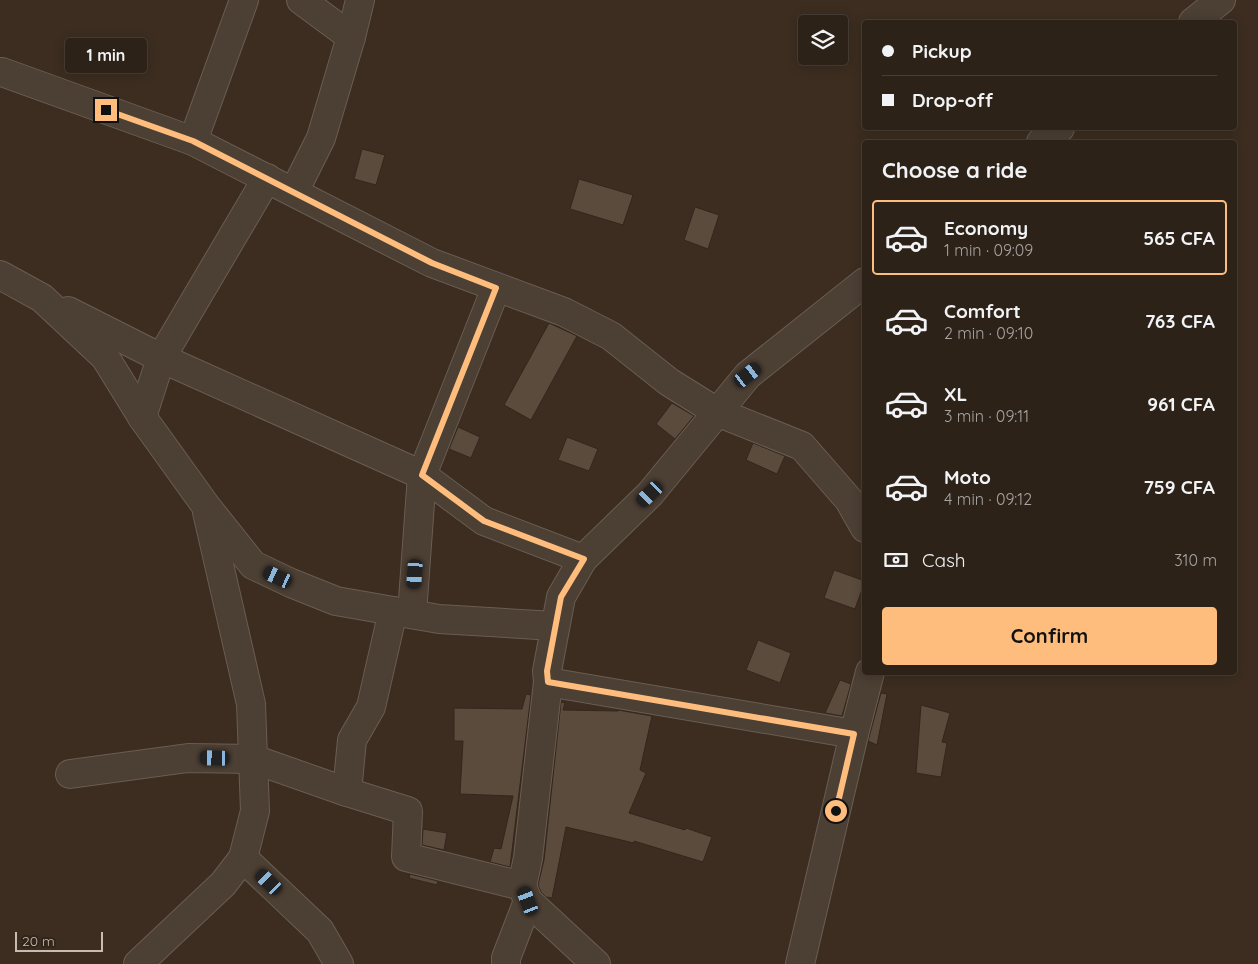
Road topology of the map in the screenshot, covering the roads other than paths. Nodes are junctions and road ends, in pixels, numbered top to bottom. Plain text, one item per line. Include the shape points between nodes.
1 (244, 0) edge
2 (301, 0) edge
3 (360, 0) edge
4 (1221, 0) edge
5 (1196, 20) edge
6 (351, 37) junction
7 (2, 72) dead end
8 (1057, 130) edge
9 (1044, 140) edge
10 (193, 141) junction
11 (267, 178) junction
12 (294, 192) junction
13 (0, 275) edge
14 (862, 284) edge
15 (496, 288) junction
16 (42, 298) junction
17 (162, 358) junction
18 (717, 412) junction
19 (142, 417) junction
20 (422, 475) junction
21 (206, 506) junction
22 (862, 523) edge
23 (584, 559) junction
24 (403, 612) junction
25 (556, 626) junction
26 (869, 675) edge
27 (548, 682) junction
28 (854, 734) junction
29 (253, 759) junction
30 (70, 774) dead end
31 (347, 792) junction
32 (243, 858) junction
33 (525, 893) junction
34 (138, 964) edge
35 (339, 964) edge
36 (506, 964) edge
37 (596, 964) edge
38 (800, 964) edge

1 - 10 street
2 - 6 street
3 - 6 street
4 - 5 street
6 - 12 street via 321,138
7 - 10 street
8 - 9 street
10 - 11 street
11 - 12 street
11 - 17 street
12 - 15 street via 432,263
13 - 16 street
14 - 18 street via 748,375
15 - 18 street via 564,312 611,336 669,382
15 - 20 street
16 - 17 street
16 - 19 street via 106,357
17 - 19 street
17 - 20 street
18 - 22 street via 802,446 849,500
18 - 23 street via 650,494
19 - 21 street
20 - 23 street via 484,521
20 - 24 street
21 - 24 street via 253,565 336,602
21 - 29 street via 251,704
23 - 25 street via 561,597
24 - 25 street via 439,619
24 - 31 street via 371,707 352,740
25 - 27 street via 547,671
26 - 28 street
27 - 28 street
27 - 33 street
28 - 38 street
29 - 30 street via 188,758
29 - 31 street
29 - 32 street via 255,811
31 - 33 street via 408,811 406,857
32 - 34 street via 223,884
32 - 35 street via 320,931
33 - 36 street
33 - 37 street

